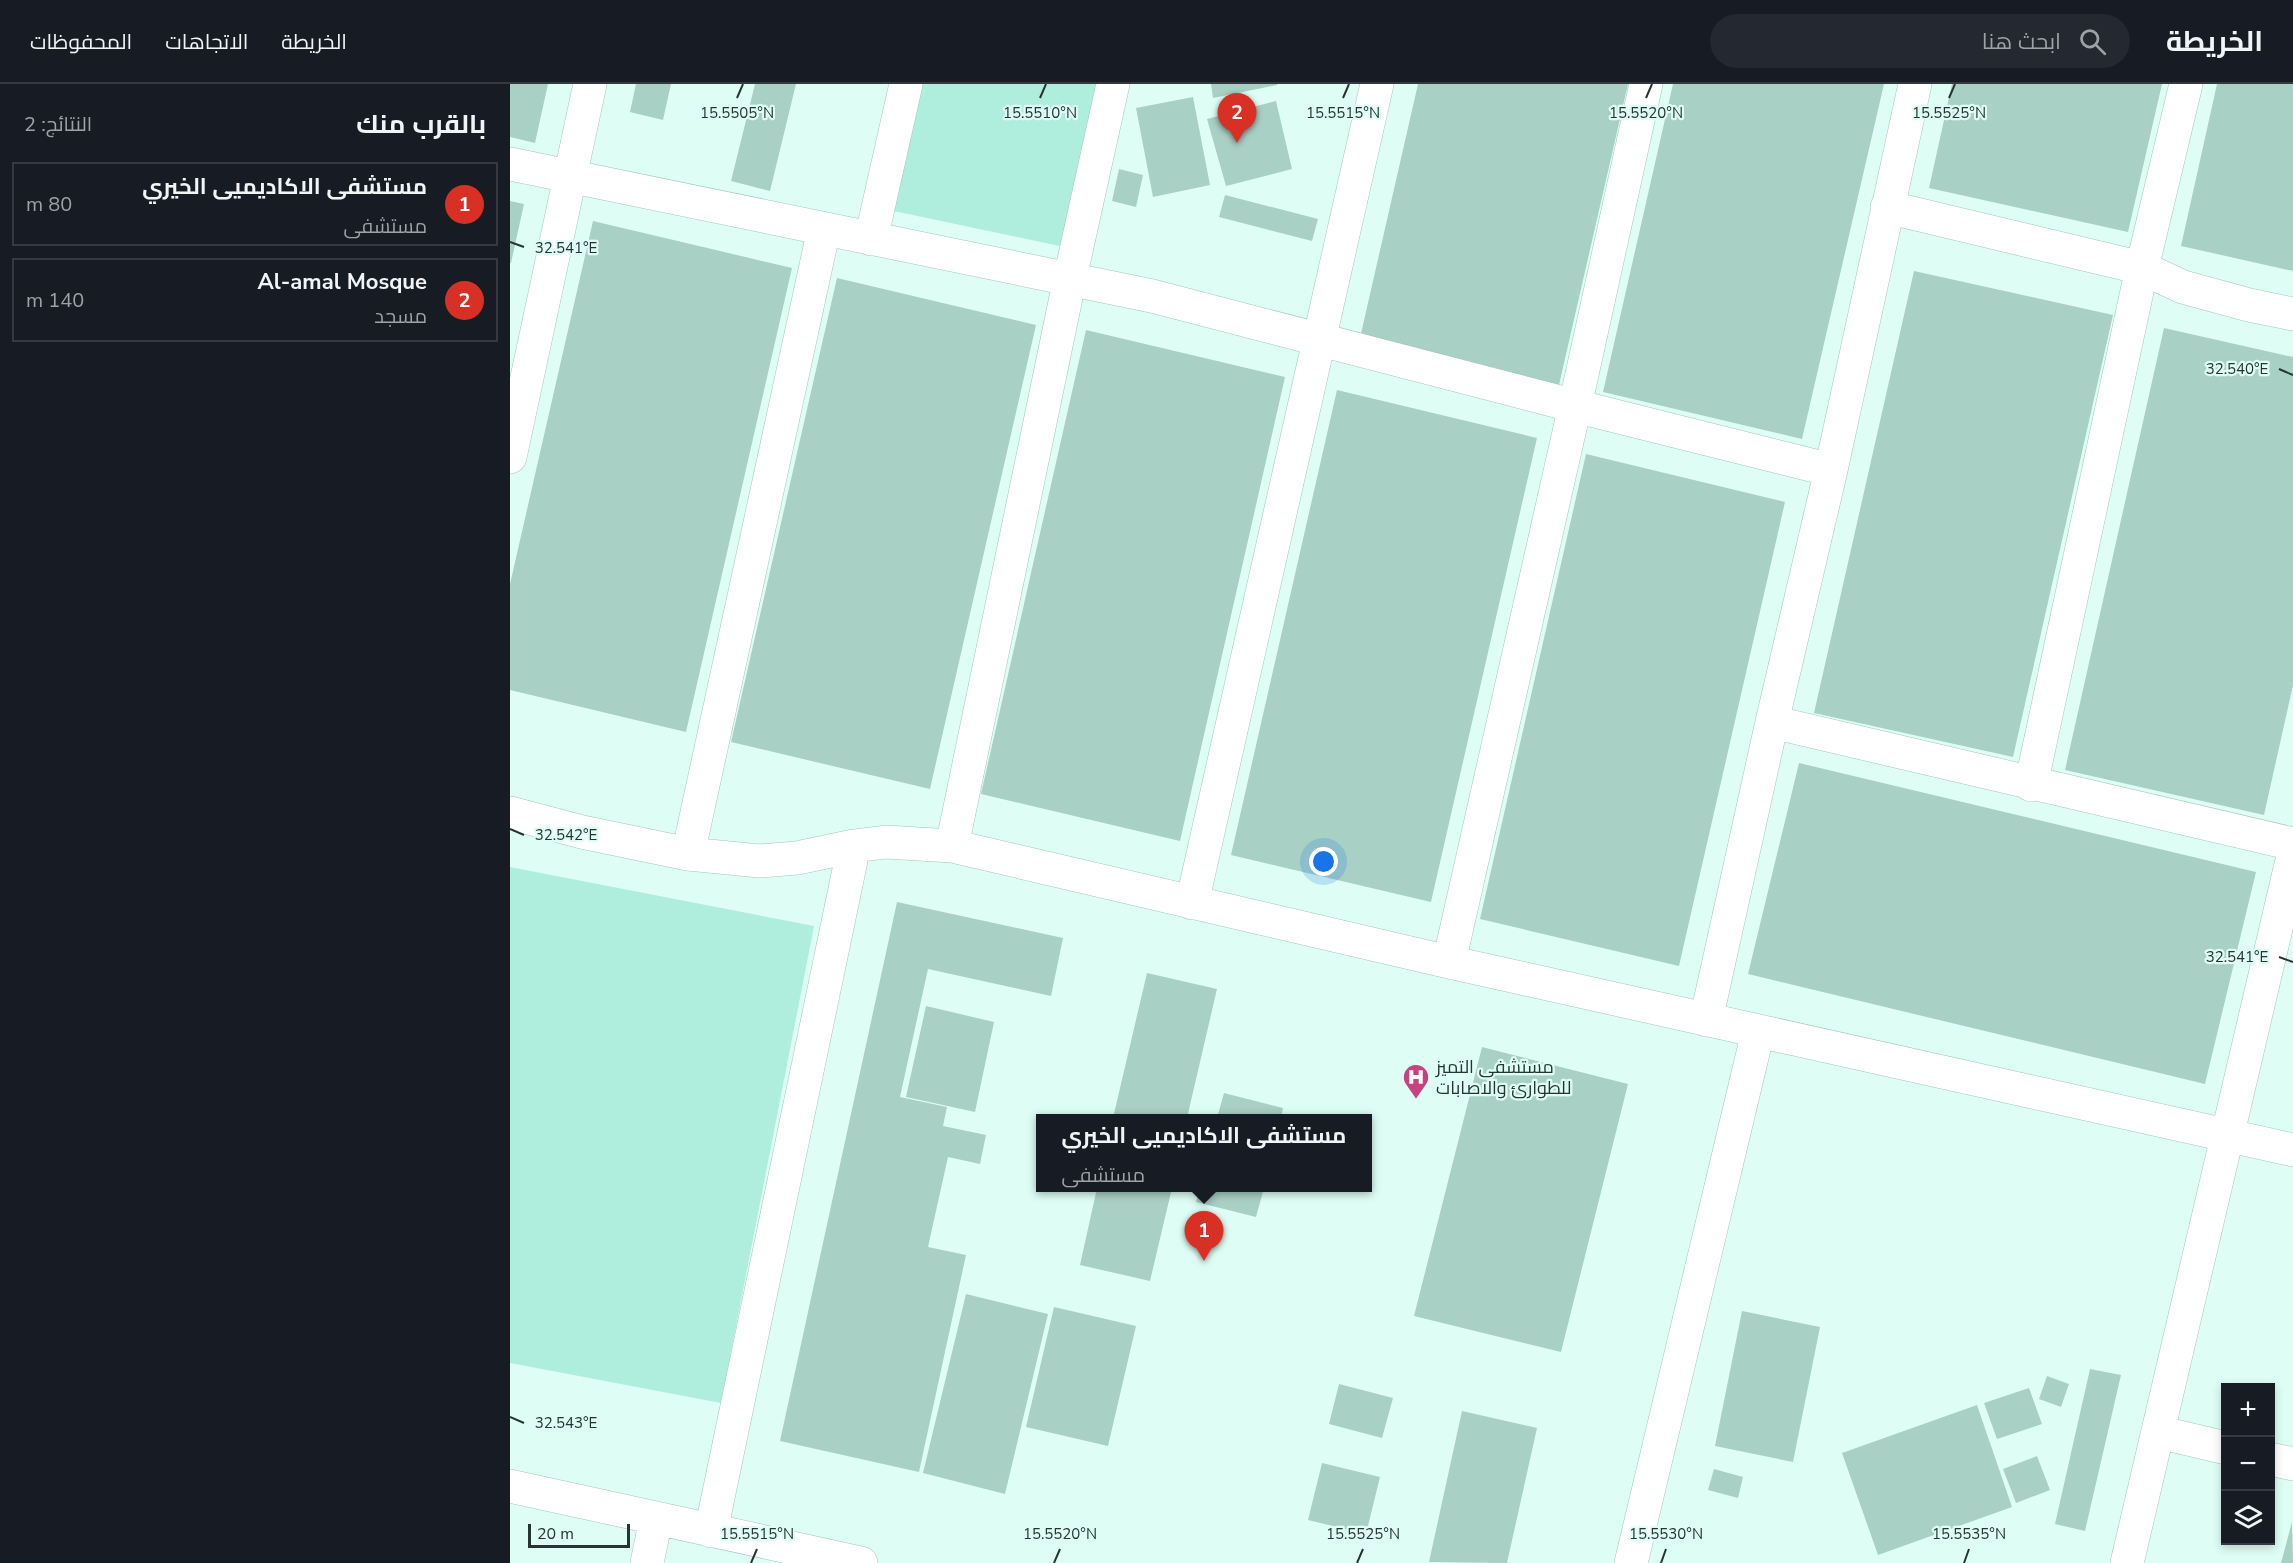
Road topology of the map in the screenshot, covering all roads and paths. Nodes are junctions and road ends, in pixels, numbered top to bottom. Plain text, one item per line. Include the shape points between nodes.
1 (590, 84) edge
2 (906, 84) edge
3 (1113, 84) edge
4 (1377, 84) edge
5 (1646, 84) edge
6 (1915, 84) edge
7 (2186, 84) edge
8 (510, 164) edge
9 (570, 176) junction
10 (1887, 207) junction
11 (824, 229) junction
12 (871, 239) junction
13 (2142, 268) junction
14 (1070, 278) junction
15 (2293, 314) edge
16 (1320, 338) junction
17 (1575, 406) junction
18 (510, 457) edge
19 (1831, 470) junction
20 (1772, 722) junction
21 (2031, 784) junction
22 (510, 813) edge
23 (2293, 844) edge
24 (854, 846) junction
25 (952, 846) junction
26 (688, 854) junction
27 (2293, 856) edge
28 (1192, 903) junction
29 (1449, 962) junction
30 (1706, 1020) junction
31 (1758, 1032) junction
32 (2229, 1135) junction
33 (2293, 1150) edge
34 (2158, 1432) junction
35 (2221, 1447) edge
36 (2275, 1460) edge
37 (2293, 1464) edge
38 (510, 1486) edge
39 (656, 1519) junction
40 (711, 1531) junction
41 (647, 1563) edge
42 (861, 1563) edge
43 (1631, 1563) edge
44 (2127, 1563) edge

1 - 9 street
2 - 12 street
3 - 14 street
4 - 16 street
5 - 17 street
6 - 10 street
7 - 13 street
8 - 9 street
9 - 11 street
9 - 18 street
10 - 13 street
10 - 19 street
11 - 12 street
11 - 26 street
12 - 14 street
13 - 15 street via 2183,287
13 - 21 street
14 - 16 street
14 - 25 street
16 - 17 street
16 - 28 street
17 - 19 street
17 - 29 street
19 - 20 street
20 - 21 street
20 - 30 street
21 - 23 street
22 - 26 street
24 - 25 street via 886,842
24 - 26 street via 760,861
24 - 40 street
25 - 28 street
27 - 32 street
28 - 29 street
29 - 30 street
30 - 31 street
31 - 32 street
31 - 43 street
32 - 33 street
32 - 34 street
34 - 35 street
34 - 44 street
36 - 37 street
38 - 39 street
39 - 40 street
39 - 41 street
40 - 42 street

